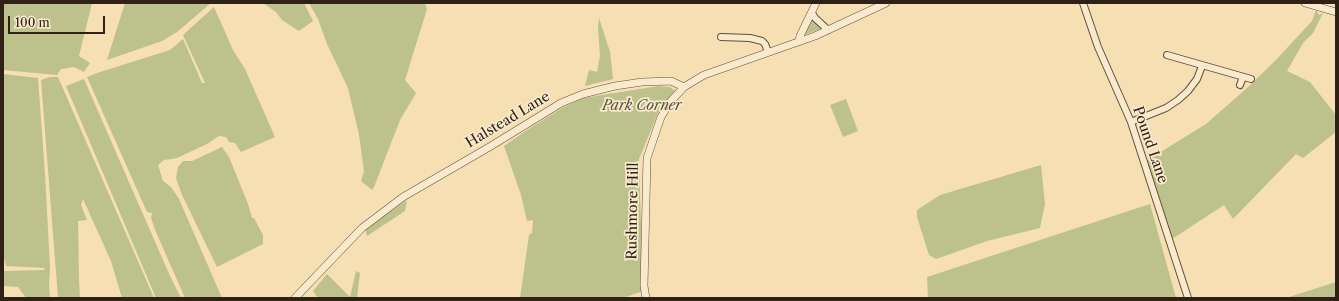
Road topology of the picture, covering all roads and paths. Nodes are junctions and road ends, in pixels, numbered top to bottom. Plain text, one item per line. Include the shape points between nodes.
1 (816, 3) edge
2 (886, 3) edge
3 (1083, 3) edge
4 (1305, 3) edge
5 (1336, 12) edge
6 (812, 13) junction
7 (828, 30) junction
8 (721, 36) dead end
9 (799, 41) junction
10 (768, 52) junction
11 (1171, 55) dead end
12 (1202, 66) junction
13 (1243, 77) junction
14 (1251, 79) dead end
15 (1240, 85) dead end
16 (684, 87) junction
17 (1131, 122) junction
18 (295, 298) edge
19 (646, 298) edge
20 (1188, 298) edge

1 - 6 street
2 - 7 street, Rushmore Hill
3 - 17 street, Pound Lane via 1098,47
4 - 5 street
6 - 7 street
6 - 9 street
7 - 9 street, Rushmore Hill
8 - 10 street via 762,41
9 - 10 street, Rushmore Hill
10 - 16 street, Rushmore Hill via 704,75
11 - 12 street
12 - 13 street
12 - 17 street via 1197,79 1178,100 1166,108
13 - 14 street
13 - 15 street
16 - 18 street, Halstead Lane via 671,81 642,82 615,86 561,102 403,197 362,228
16 - 19 street, Rushmore Hill via 661,117 647,158 644,286
17 - 20 street, Pound Lane

